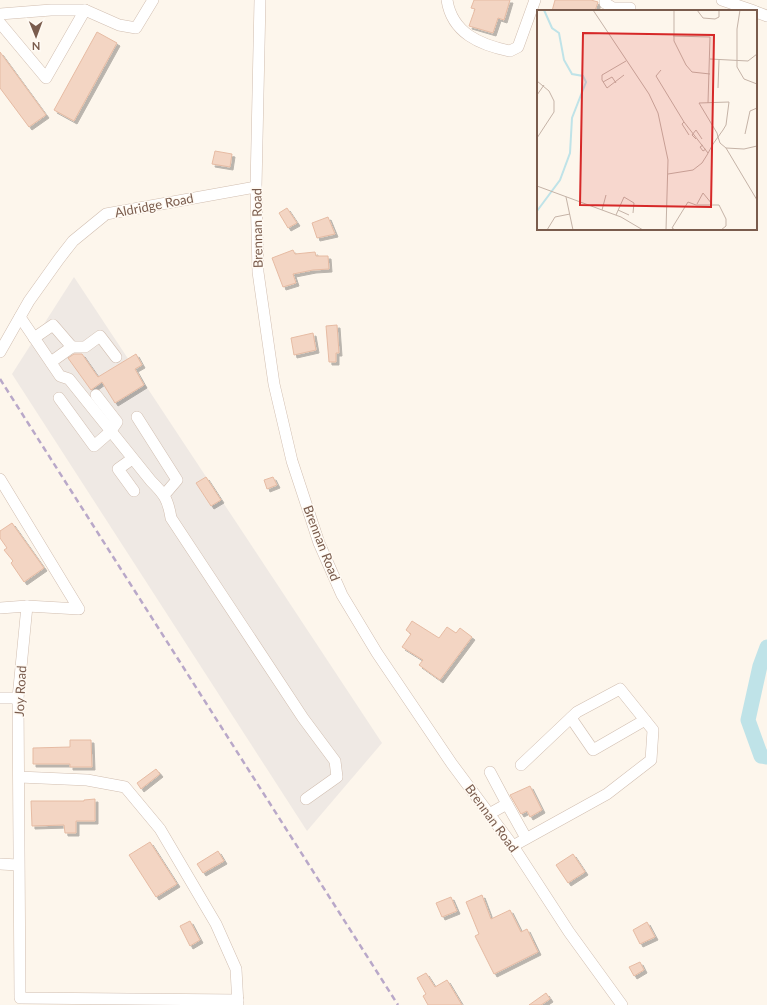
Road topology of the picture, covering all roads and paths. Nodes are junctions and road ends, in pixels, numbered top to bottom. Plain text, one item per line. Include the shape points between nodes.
1 (152, 0) edge
2 (260, 0) edge
3 (447, 0) edge
4 (535, 0) edge
5 (605, 0) edge
6 (722, 0) edge
7 (630, 6) edge
8 (85, 10) junction
9 (752, 10) edge
10 (757, 12) edge
11 (0, 14) edge
12 (767, 16) edge
13 (0, 23) edge
14 (256, 187) junction
15 (20, 317) junction
16 (34, 338) junction
17 (72, 347) junction
18 (0, 352) edge
19 (116, 357) dead end
20 (51, 362) junction
21 (96, 395) dead end
22 (59, 398) dead end
23 (136, 416) dead end
24 (110, 432) junction
25 (132, 458) junction
26 (0, 479) edge
27 (134, 490) dead end
28 (164, 494) junction
29 (27, 606) junction
30 (0, 608) edge
31 (0, 698) edge
32 (18, 698) junction
33 (571, 718) junction
34 (645, 720) junction
35 (520, 765) dead end
36 (490, 772) dead end
37 (19, 777) junction
38 (306, 799) dead end
39 (507, 804) junction
40 (489, 814) junction
41 (526, 838) junction
42 (513, 846) junction
43 (0, 864) edge
44 (18, 865) junction
45 (238, 1003) edge
46 (622, 1005) edge

1 - 8 street via 136,28 119,25
2 - 14 street, Brennan Road
3 - 4 street via 451,17 467,36 510,51 518,47
5 - 7 street via 613,8
6 - 9 street
8 - 11 street
8 - 13 street via 46,78
10 - 12 street
14 - 15 street, Aldridge Road via 106,214 73,242
14 - 40 street, Brennan Road via 258,272 274,384 292,461 319,543 342,595 377,653
15 - 16 street
15 - 18 street, Aldridge Road
16 - 17 street via 53,325
16 - 20 street
17 - 19 street via 85,347 100,336
17 - 20 street
20 - 24 street via 60,376 69,379
21 - 24 street via 117,422
22 - 24 street via 94,446
23 - 28 street via 177,480
24 - 25 street
25 - 27 street via 118,469
25 - 28 street
26 - 29 street via 79,609
28 - 38 street via 171,518 303,718 335,761 337,777
29 - 30 street
29 - 32 street, Joy Road
31 - 32 street
32 - 37 street, Joy Road
33 - 34 street via 620,688
33 - 34 street via 593,750
33 - 35 street
34 - 41 street via 653,730 651,760 607,794
36 - 39 street
37 - 44 street, Joy Road
37 - 45 street via 87,780 125,787 160,829 216,924 236,969
39 - 40 street
39 - 41 street
40 - 42 street, Brennan Road
41 - 42 street
42 - 46 street, Brennan Road via 569,932
43 - 44 street
44 - 45 street, Joy Road via 20,998

